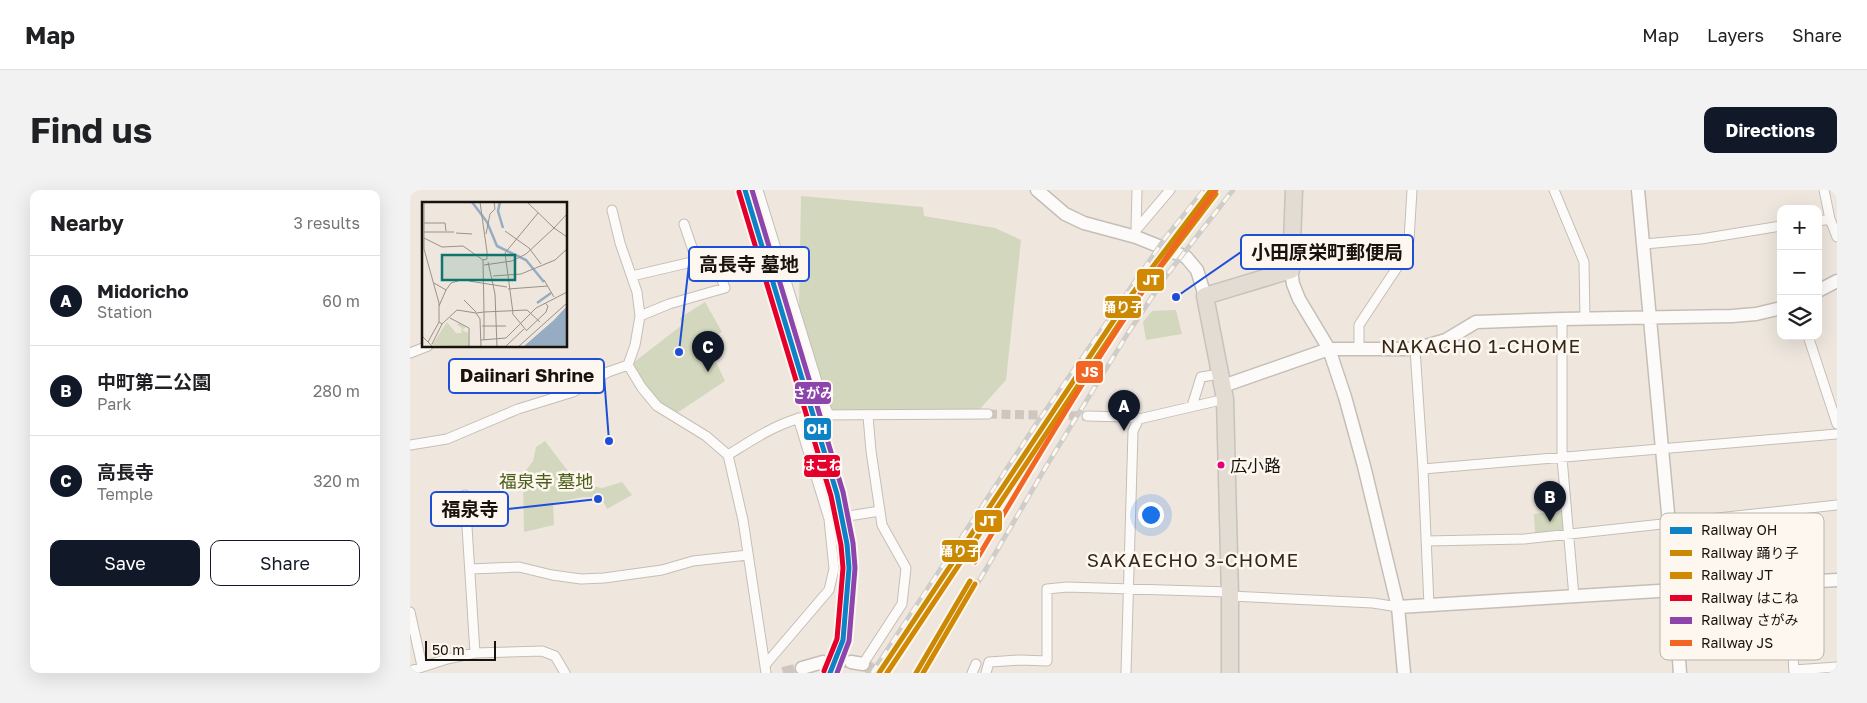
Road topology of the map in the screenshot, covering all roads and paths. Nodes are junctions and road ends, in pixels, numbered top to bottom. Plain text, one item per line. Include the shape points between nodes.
1 (758, 190) edge
2 (1037, 190) edge
3 (1137, 190) edge
4 (1170, 190) edge
5 (1294, 190) edge
6 (1412, 190) edge
7 (1554, 190) edge
8 (1638, 190) edge
9 (1824, 190) edge
10 (612, 210) dead end
11 (1830, 219) junction
12 (1822, 220) edge
13 (684, 224) dead end
14 (1777, 227) edge
15 (1136, 234) junction
16 (1837, 237) edge
17 (1644, 244) junction
18 (696, 260) junction
19 (1291, 270) junction
20 (632, 276) junction
21 (1837, 282) edge
22 (1822, 289) edge
23 (1205, 296) junction
24 (1777, 309) edge
25 (640, 316) junction
26 (1650, 317) junction
27 (1562, 319) junction
28 (1585, 319) junction
29 (1809, 340) edge
30 (423, 348) edge
31 (1329, 349) junction
32 (1359, 349) junction
33 (1415, 349) junction
34 (410, 353) edge
35 (628, 365) junction
36 (1223, 386) junction
37 (1192, 406) junction
38 (988, 414) tunnel mouth
39 (829, 415) junction
40 (868, 416) junction
41 (1087, 416) tunnel mouth
42 (798, 418) junction
43 (1139, 419) junction
44 (1837, 424) edge
45 (1837, 434) edge
46 (410, 445) edge
47 (1662, 449) junction
48 (728, 455) junction
49 (1562, 458) junction
50 (1423, 469) junction
51 (465, 495) dead end
52 (1837, 505) edge
53 (880, 511) junction
54 (1668, 513) edge
55 (1766, 513) edge
56 (829, 519) junction
57 (1660, 525) edge
58 (1569, 532) junction
59 (1426, 541) junction
60 (748, 555) junction
61 (471, 569) junction
62 (1837, 580) edge
63 (1824, 581) edge
64 (1128, 589) junction
65 (1660, 592) edge
66 (1229, 594) junction
67 (1574, 597) junction
68 (1429, 605) junction
69 (1398, 608) junction
70 (410, 612) edge
71 (475, 653) junction
72 (1679, 660) edge
73 (824, 662) tunnel mouth
74 (857, 663) dead end
75 (976, 664) dead end
76 (422, 666) junction
77 (1837, 667) edge
78 (802, 668) dead end
79 (766, 669) edge
80 (410, 670) edge
81 (1794, 671) edge
82 (565, 673) edge
83 (972, 673) edge
84 (986, 673) edge
85 (1126, 673) edge
86 (1230, 673) edge
87 (1404, 673) edge
88 (1680, 673) edge

1 - 39 street
2 - 15 street via 1065,214 1105,230
3 - 15 street
4 - 15 street
5 - 19 highway
6 - 32 street via 1409,240 1404,257 1359,325
7 - 28 street via 1584,262
8 - 17 street
9 - 11 street
10 - 20 street
11 - 12 street
11 - 16 street
13 - 18 street
14 - 17 street
15 - 23 street via 1186,257 1197,270
17 - 26 street
18 - 20 street
18 - 25 street via 713,257 725,288
19 - 23 highway
19 - 31 street via 1299,299
20 - 25 street via 638,292
21 - 22 street
23 - 36 highway
24 - 26 street via 1732,316
25 - 35 street
26 - 28 street
26 - 47 street
27 - 28 street
27 - 33 street via 1476,322 1446,340
27 - 49 street
29 - 44 street
30 - 34 street
31 - 32 street
31 - 36 street
31 - 69 street via 1364,466
32 - 33 street
33 - 50 street
35 - 46 street via 608,372 573,392 518,408 447,439
35 - 48 street via 657,406 706,436
36 - 37 street
36 - 37 street via 1200,378
36 - 66 highway
37 - 43 street
38 - 40 street
39 - 40 street
39 - 42 street
40 - 53 street
41 - 43 street
42 - 48 street via 766,431
42 - 56 street
43 - 64 street via 1133,431
45 - 47 street
47 - 49 street
47 - 54 street
48 - 60 street
49 - 50 street
49 - 58 street
50 - 59 street
51 - 61 street
52 - 55 street
53 - 56 street
53 - 74 street via 882,525 906,568 902,604
56 - 79 street via 834,569 828,590
57 - 58 street
58 - 59 street via 1524,538
58 - 67 street
59 - 68 street
60 - 61 street via 693,561 662,570 604,578 581,579 519,567
60 - 79 street
61 - 71 street
62 - 63 street
64 - 66 street
64 - 84 street via 1047,589 1047,661 989,662
64 - 85 street
65 - 67 street
66 - 69 street via 1373,603
66 - 86 highway
67 - 68 street
68 - 69 street
69 - 87 street
70 - 76 street
71 - 76 street
71 - 82 street via 542,651 555,656
72 - 88 street
73 - 78 street
75 - 83 street
76 - 80 street
77 - 81 street

